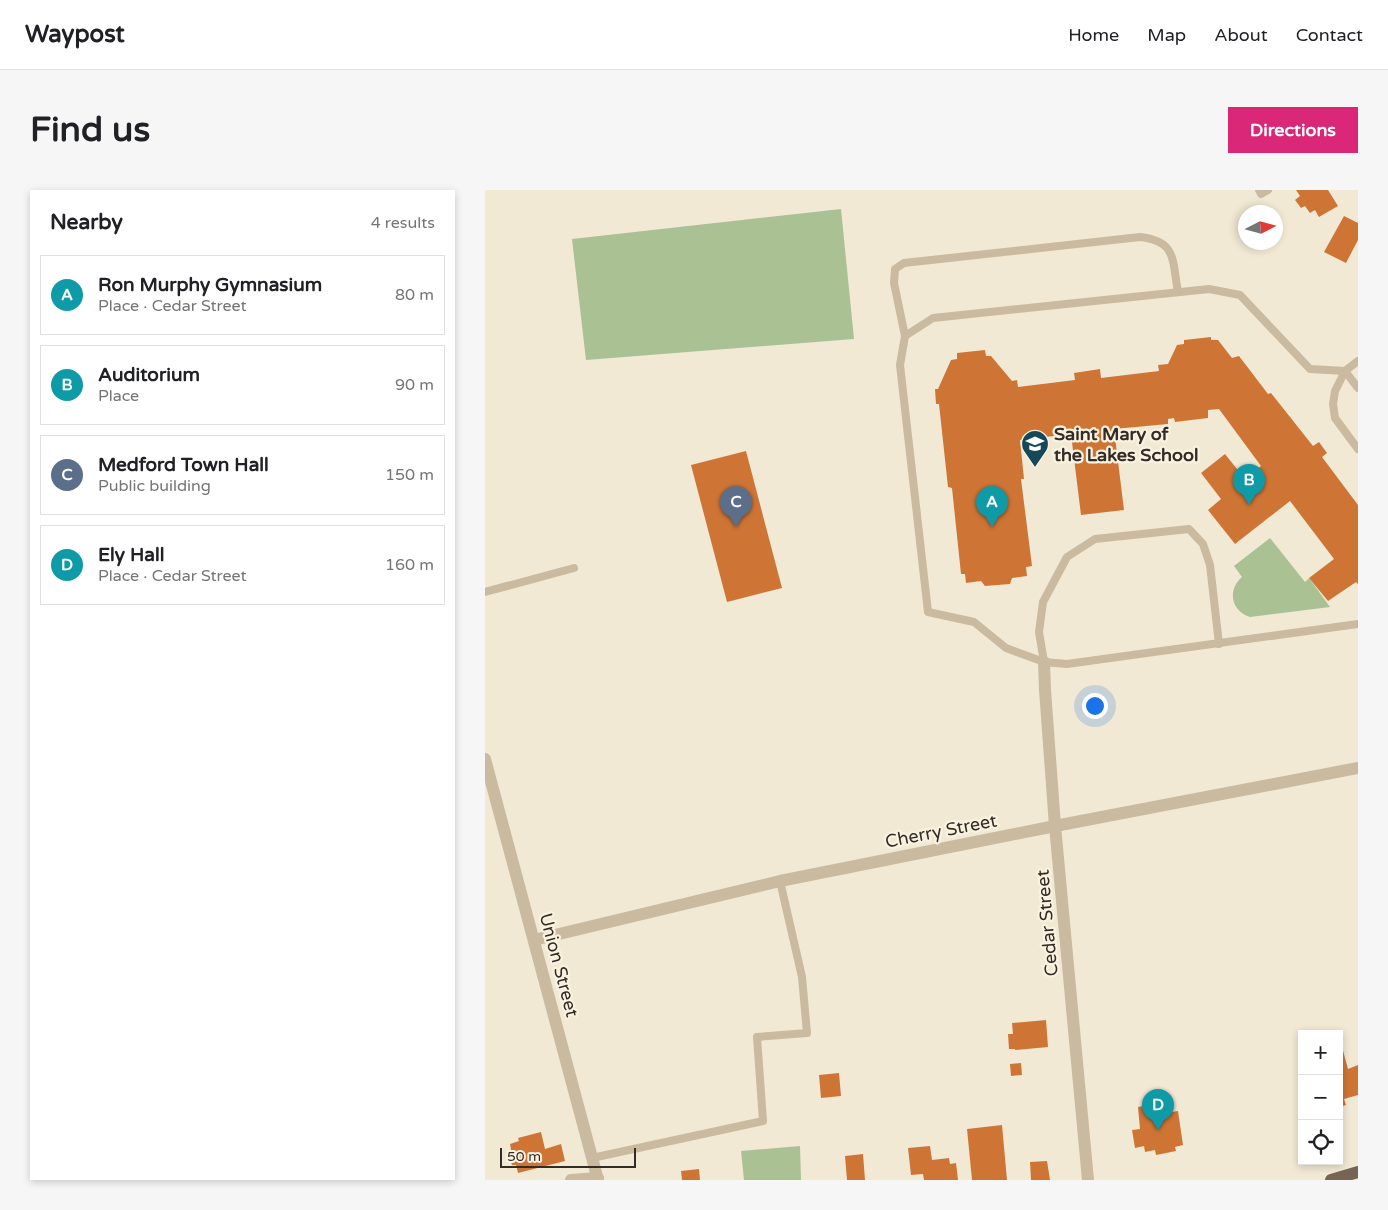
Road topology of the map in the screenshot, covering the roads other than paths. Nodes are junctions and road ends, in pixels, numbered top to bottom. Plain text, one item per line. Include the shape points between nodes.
1 (1259, 190) edge
2 (1267, 190) edge
3 (1178, 292) junction
4 (905, 336) junction
5 (1358, 361) edge
6 (1345, 370) junction
7 (1358, 388) edge
8 (1358, 449) edge
9 (574, 568) dead end
10 (485, 592) edge
11 (1358, 624) edge
12 (1219, 644) junction
13 (1045, 662) junction
14 (485, 758) edge
15 (1358, 768) edge
16 (1055, 826) junction
17 (780, 881) junction
18 (534, 940) junction
19 (592, 1158) junction
20 (1358, 1172) edge
21 (598, 1179) edge
22 (571, 1180) edge
23 (1088, 1180) edge
24 (1331, 1180) edge

1 - 2 lane via 1261,194
3 - 4 lane via 933,318
3 - 4 lane via 1171,253 1165,244 1140,237 904,263 895,269 894,284
3 - 6 lane via 1209,289 1240,296 1311,368
4 - 13 lane via 900,365 928,612 974,622 1006,648
5 - 6 lane
6 - 7 lane
6 - 8 lane via 1335,391 1335,418
9 - 10 lane
11 - 12 lane
12 - 13 lane via 1067,664
12 - 13 lane via 1210,565 1203,544 1189,529 1095,539 1067,557 1043,602 1039,632
13 - 16 street, Cedar Street
14 - 18 street, Union Street
15 - 16 street, Cherry Street
16 - 17 street, Cherry Street
16 - 23 street, Cedar Street
17 - 18 street, Cherry Street
17 - 19 lane via 801,977 807,1033 757,1037 763,1121
18 - 19 street, Union Street
19 - 21 street, Union Street
20 - 24 main road
21 - 22 street

